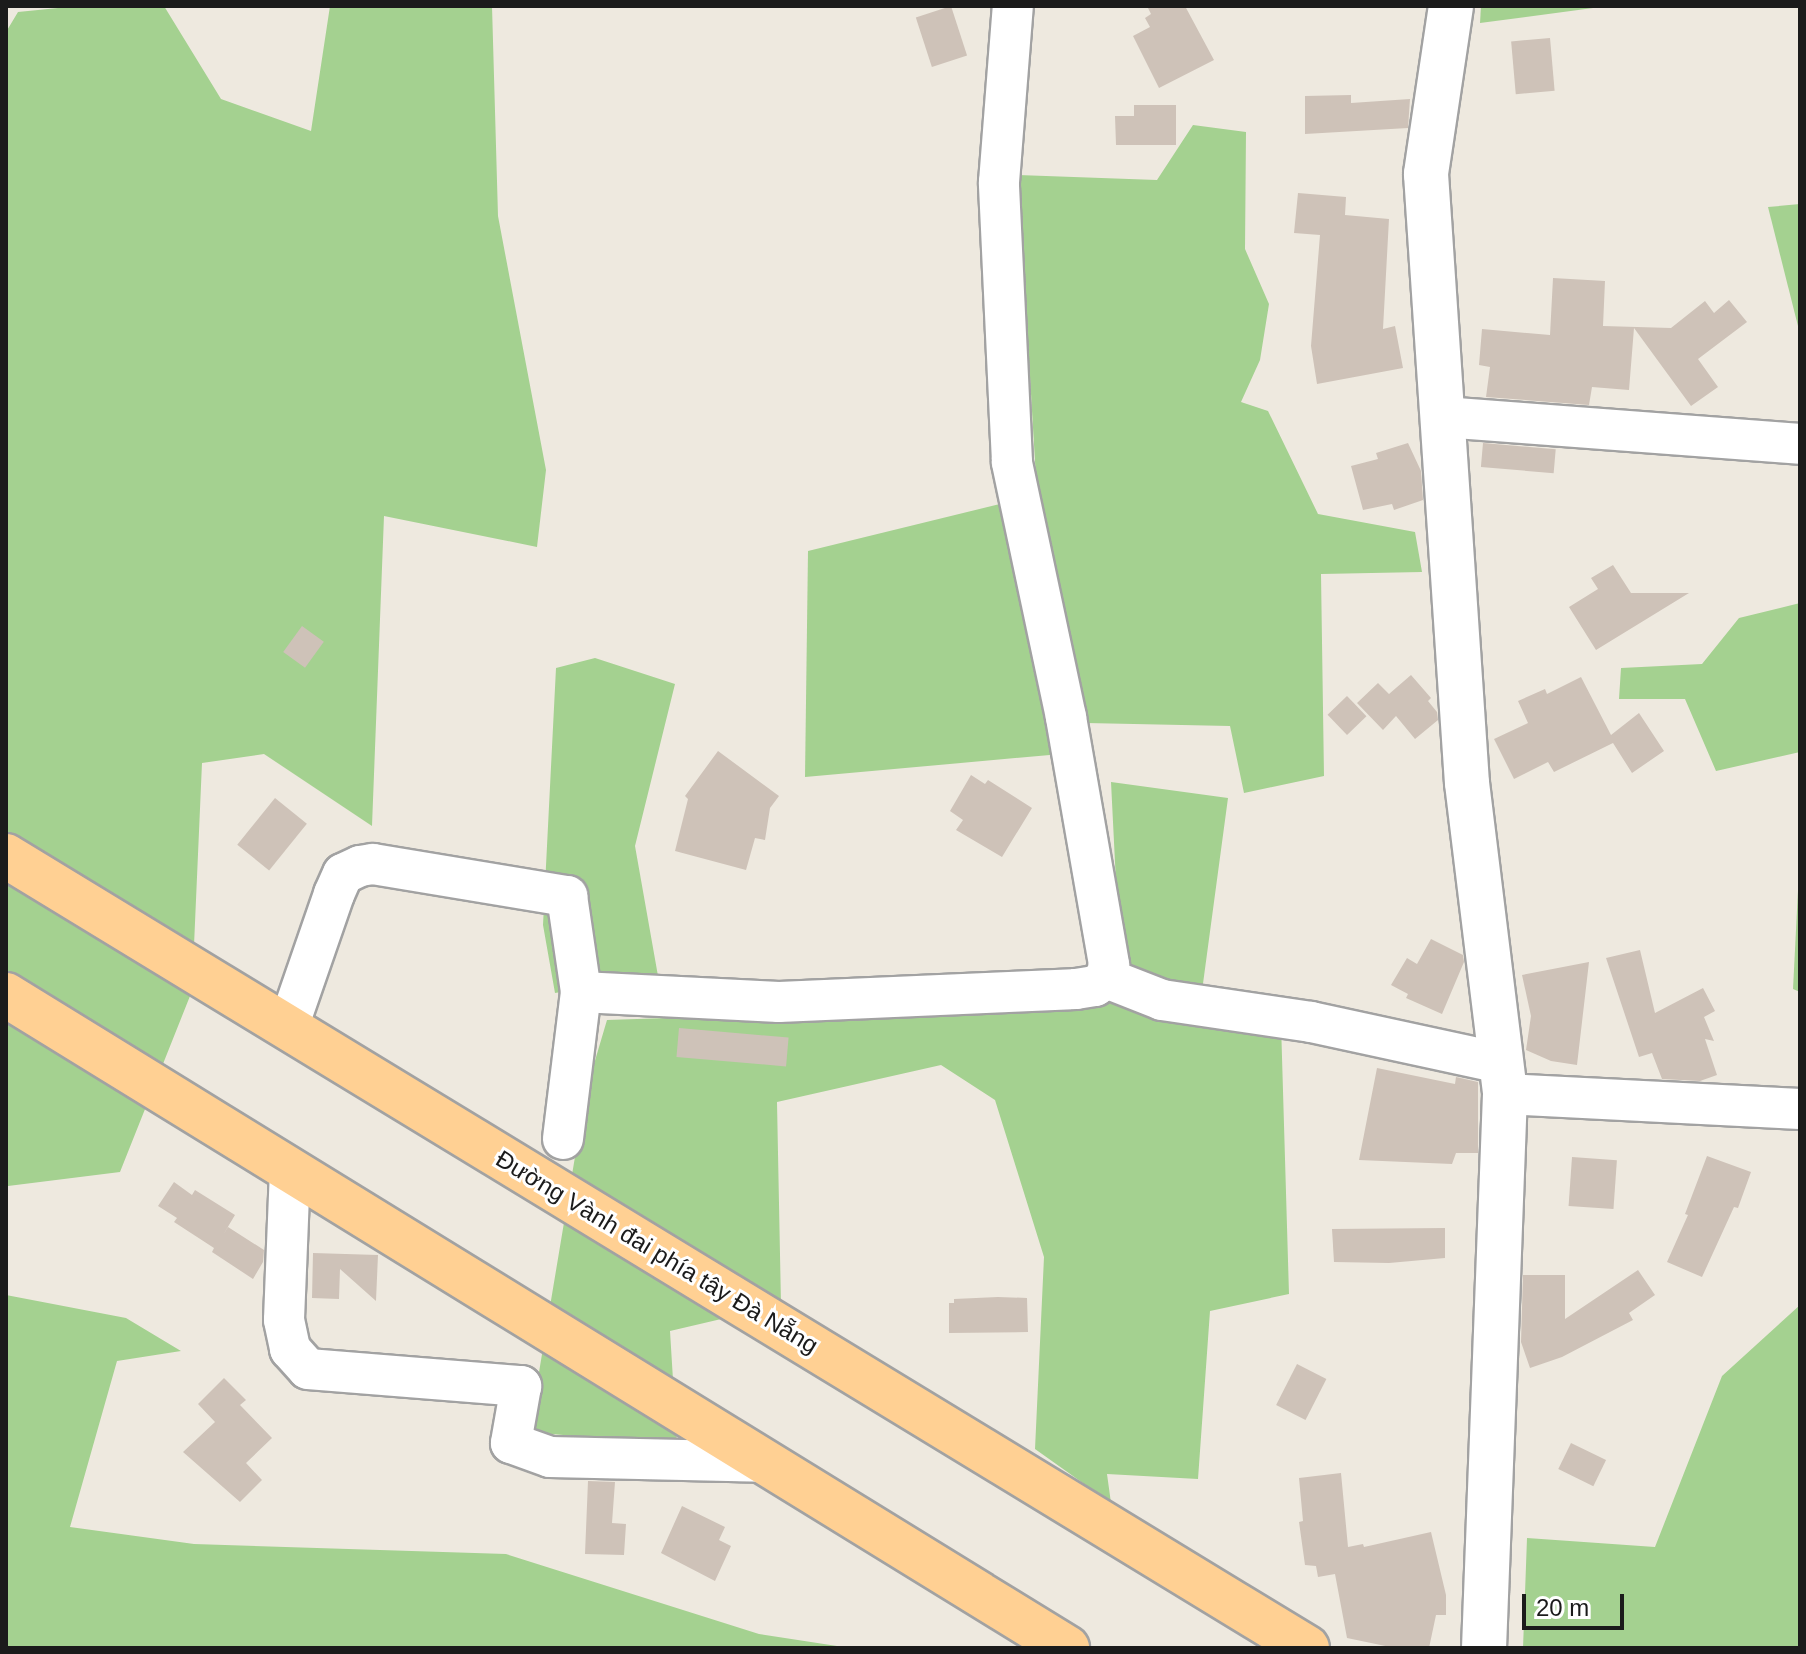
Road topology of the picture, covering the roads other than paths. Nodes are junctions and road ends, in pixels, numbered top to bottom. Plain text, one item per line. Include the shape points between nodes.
1 (1013, 6) edge
2 (1451, 6) edge
3 (1443, 417) junction
4 (1800, 444) edge
5 (6, 856) edge
6 (1106, 978) junction
7 (581, 992) junction
8 (6, 995) edge
9 (288, 1027) junction
10 (1503, 1078) junction
11 (1800, 1109) edge
12 (563, 1139) dead end
13 (290, 1170) junction
14 (765, 1462) junction
15 (1067, 1648) edge
16 (1307, 1648) edge
17 (1484, 1648) edge

1 - 6 street via 999,182 1012,462 1066,717 1109,964
2 - 3 street via 1426,174
3 - 4 street
3 - 10 street via 1467,783
5 - 9 main road, Đường Vành đai phía tây Đà Nẵng
6 - 7 street via 1076,989 779,1002
6 - 10 street via 1162,1000 1311,1022
7 - 9 street via 567,896 373,864 343,874
7 - 12 street
8 - 13 main road
9 - 16 main road, Đường Vành đai phía tây Đà Nẵng
10 - 11 street
10 - 17 street
13 - 14 main road
13 - 14 street via 284,1320 290,1349 308,1369 521,1386 511,1443 550,1457
14 - 15 main road

